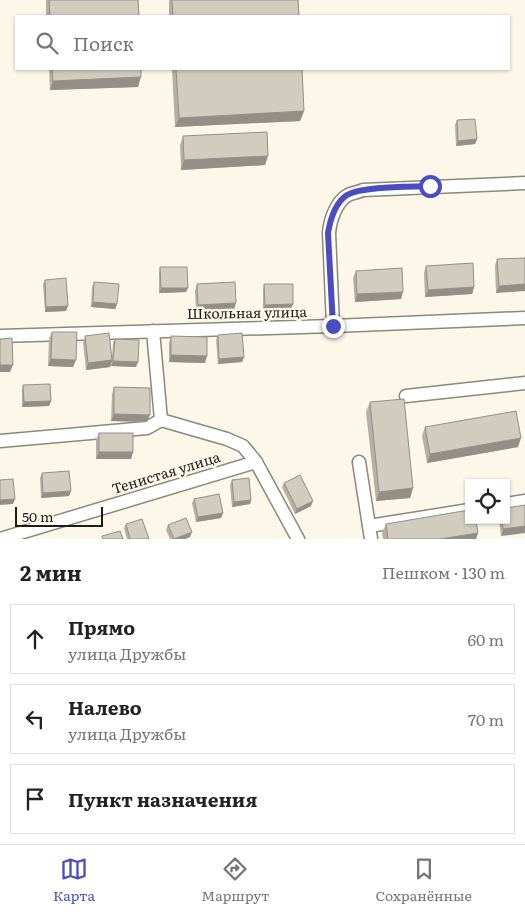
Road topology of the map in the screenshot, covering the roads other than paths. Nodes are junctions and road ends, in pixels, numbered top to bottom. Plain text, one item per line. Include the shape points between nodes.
1 (525, 183) edge
2 (525, 318) edge
3 (333, 326) junction
4 (153, 331) junction
5 (0, 336) edge
6 (525, 383) edge
7 (406, 396) dead end
8 (161, 420) junction
9 (0, 441) edge
10 (256, 462) junction
11 (360, 462) dead end
12 (525, 501) edge
13 (510, 503) edge
14 (465, 511) edge
15 (370, 533) edge
16 (0, 539) edge
17 (298, 539) edge

1 - 3 street via 363,190 347,195 330,221 328,233
2 - 3 street, Школьная улица
3 - 4 street, Школьная улица
4 - 5 street, Школьная улица
4 - 8 street
6 - 7 street
8 - 9 street via 147,428
8 - 10 street via 228,439 243,446
10 - 16 street, Тенистая улица
10 - 17 street
11 - 15 street
12 - 13 street
14 - 15 street

